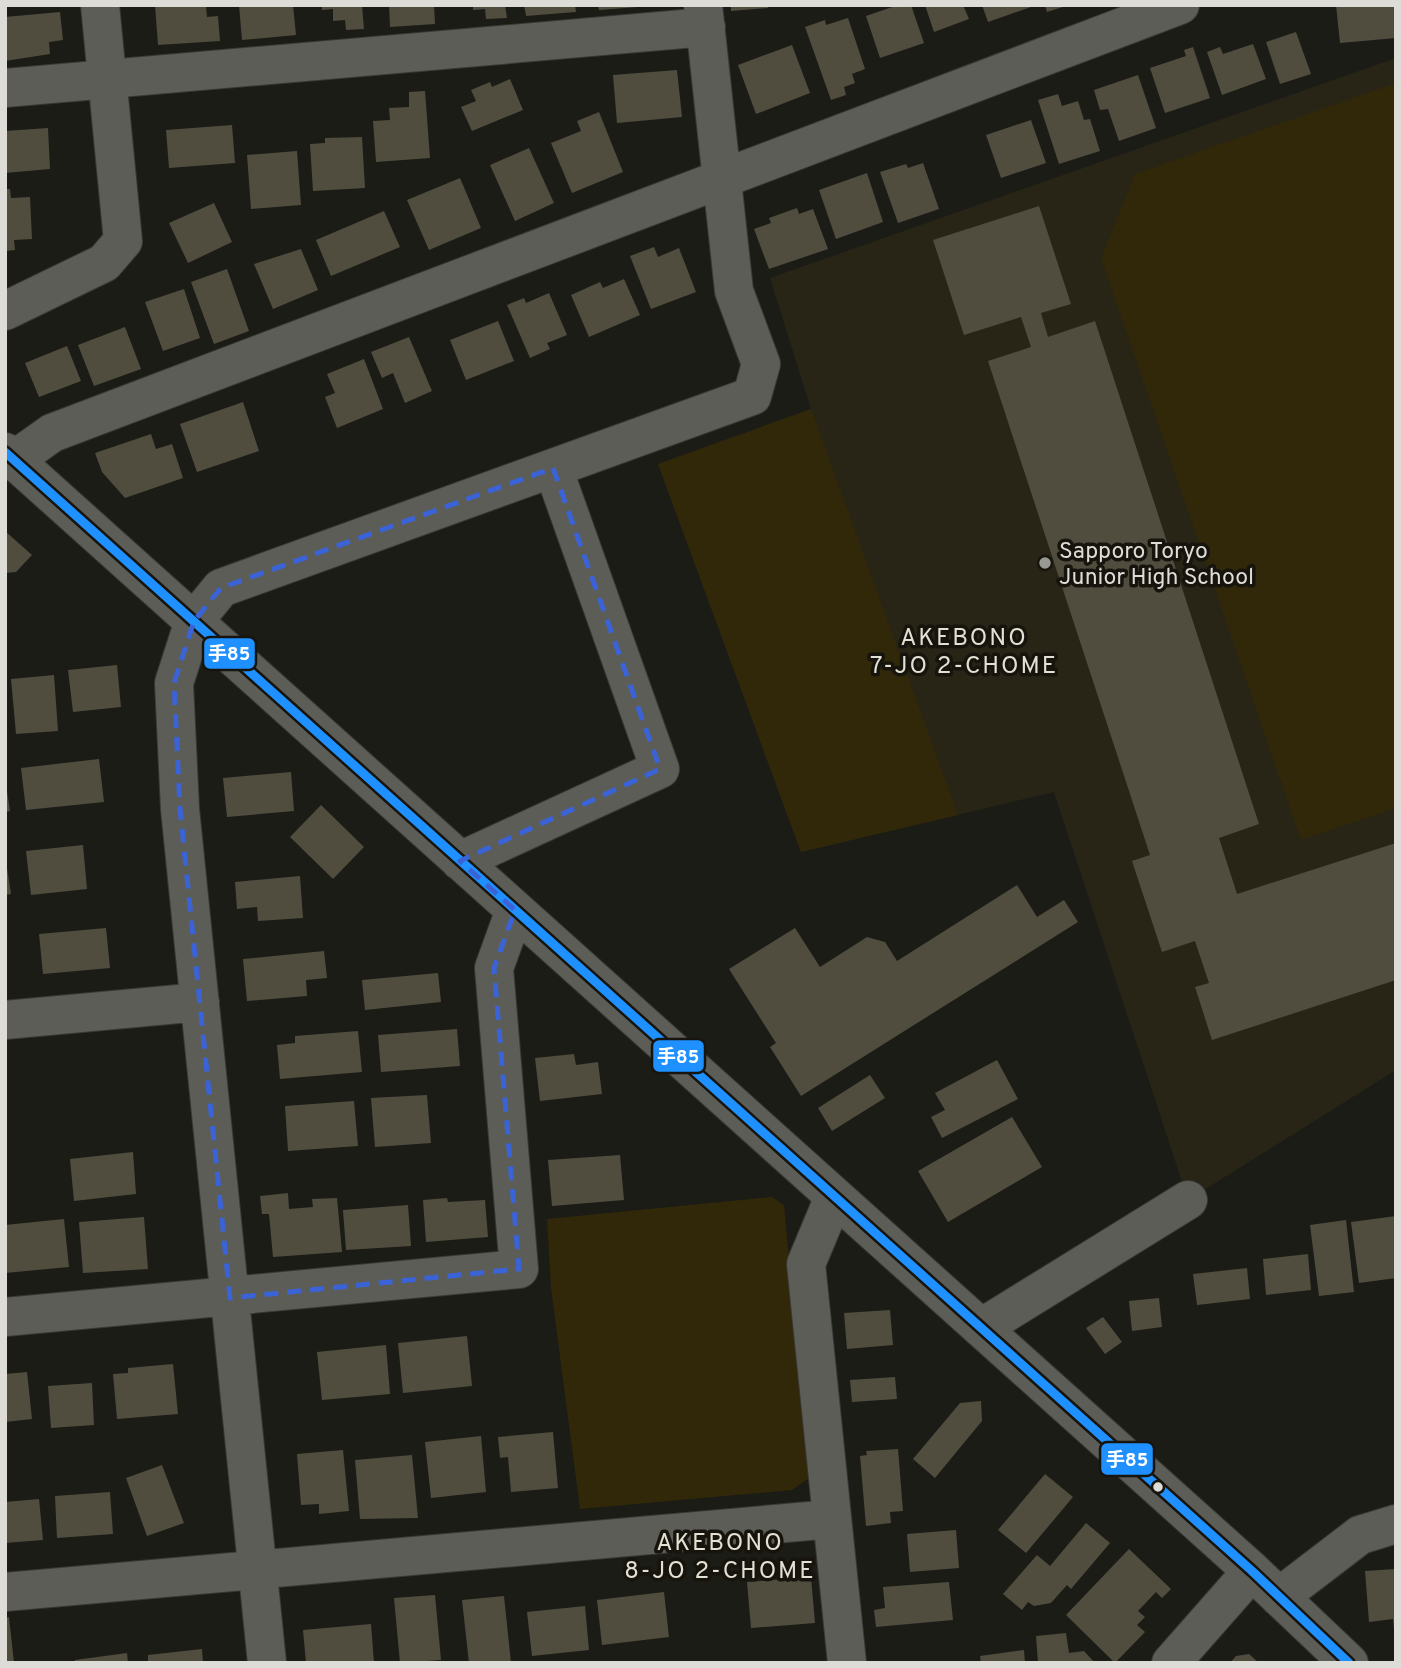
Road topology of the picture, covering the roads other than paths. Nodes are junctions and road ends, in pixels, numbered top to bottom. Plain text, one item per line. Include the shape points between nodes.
1 (100, 5) edge
2 (1180, 5) edge
3 (705, 16) edge
4 (107, 77) junction
5 (5, 88) edge
6 (724, 178) junction
7 (5, 312) edge
8 (10, 456) edge
9 (553, 468) junction
10 (194, 621) junction
11 (460, 861) junction
12 (515, 910) junction
13 (200, 1002) junction
14 (5, 1020) edge
15 (834, 1197) junction
16 (1188, 1200) dead end
17 (230, 1298) junction
18 (5, 1317) edge
19 (981, 1328) junction
20 (832, 1519) junction
21 (1396, 1524) edge
22 (257, 1568) junction
23 (1265, 1584) junction
24 (5, 1592) edge
25 (267, 1663) edge
26 (847, 1663) edge
27 (1171, 1663) edge
28 (1349, 1663) edge

1 - 4 street
2 - 6 street
3 - 4 street
3 - 6 street
4 - 5 street
4 - 7 street via 123,241 104,262
6 - 8 street via 52,433
6 - 9 street via 734,291 761,364 752,396
8 - 10 street
9 - 10 street via 221,588
9 - 11 street via 660,769
10 - 11 street
10 - 13 street via 174,683 180,809
11 - 12 street
12 - 15 street
12 - 17 street via 494,968 519,1269
13 - 14 street
13 - 17 street
15 - 19 street
15 - 20 street via 806,1264
16 - 19 street
17 - 18 street
17 - 22 street
19 - 23 street
20 - 22 street
20 - 26 street
21 - 23 street via 1360,1535
22 - 24 street
22 - 25 street
23 - 27 street
23 - 28 street

